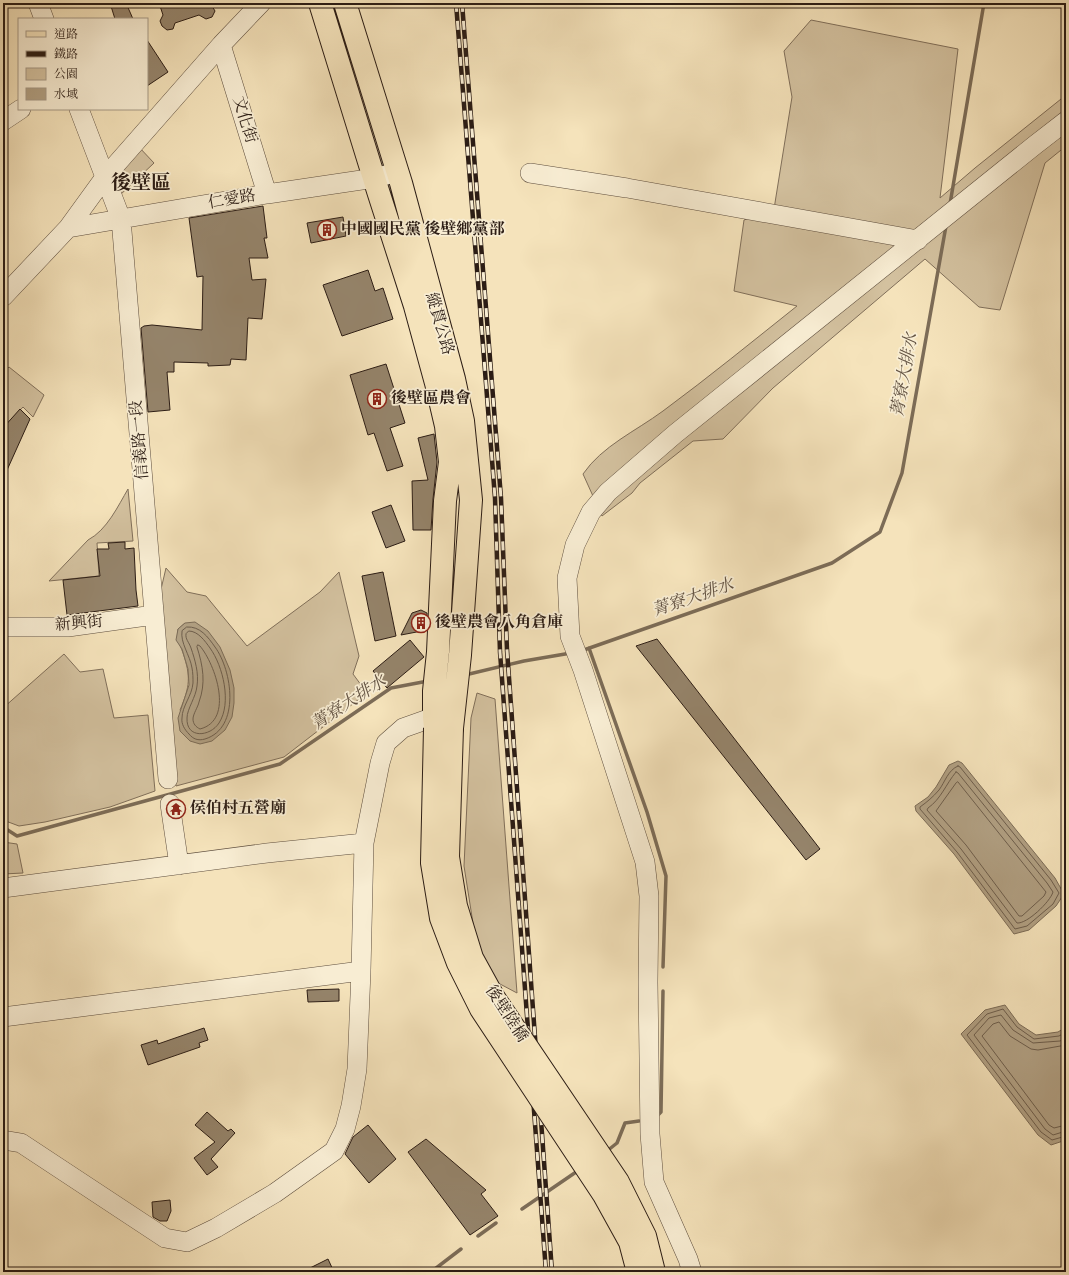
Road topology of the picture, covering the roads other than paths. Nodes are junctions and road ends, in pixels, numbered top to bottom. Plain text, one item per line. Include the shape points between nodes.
1 (38, 3) edge
2 (261, 3) edge
3 (320, 3) edge
4 (345, 3) edge
5 (44, 18) edge
6 (220, 45) junction
7 (20, 110) edge
8 (79, 110) edge
9 (3, 121) edge
10 (1066, 121) edge
11 (397, 172) junction
12 (530, 173) dead end
13 (105, 177) junction
14 (375, 178) junction
15 (267, 194) junction
16 (121, 219) junction
17 (68, 228) junction
18 (924, 235) junction
19 (4, 293) edge
20 (423, 302) junction
21 (154, 615) junction
22 (3, 627) edge
23 (440, 724) junction
24 (168, 779) dead end
25 (170, 804) dead end
26 (364, 843) junction
27 (179, 865) junction
28 (3, 888) edge
29 (361, 971) junction
30 (3, 1017) edge
31 (3, 1140) edge
32 (638, 1272) edge
33 (654, 1272) edge
34 (692, 1272) edge

1 - 5 street
2 - 6 street
3 - 14 main road, 縱貫公路
4 - 11 main road, 縱貫公路
6 - 13 street
6 - 15 street, 文化街
7 - 9 street
8 - 13 street, 信義路一段
10 - 18 street
11 - 14 street, 仁愛路
11 - 20 main road, 縱貫公路
12 - 18 street
13 - 16 street, 信義路一段
13 - 17 street
14 - 15 street, 仁愛路
14 - 20 main road, 縱貫公路
15 - 16 street, 仁愛路
16 - 17 street, 仁愛路
16 - 21 street, 信義路一段
17 - 19 street
18 - 34 street via 675,434 623,479 591,512 575,545 567,578 570,636 646,862 649,896 650,1134 654,1182
20 - 23 main road, 縱貫公路 via 436,382 445,419 450,462 445,501 434,691
20 - 23 main road, 縱貫公路 via 454,379 463,421 471,500 457,690
21 - 22 street, 新興街 via 68,627
21 - 24 street, 信義路一段
23 - 26 street via 403,728 386,743
23 - 32 main road, 後壁陸橋, bridge via 432,863 441,918 458,963 481,1009 604,1195 630,1242
23 - 33 main road, 後壁陸橋, bridge via 448,857 456,906 472,958 494,998 618,1182 645,1236
25 - 27 street
26 - 27 street
26 - 29 street
27 - 28 street
29 - 30 street
29 - 31 street via 357,1069 350,1112 334,1151 275,1193 187,1242 165,1238 21,1143

